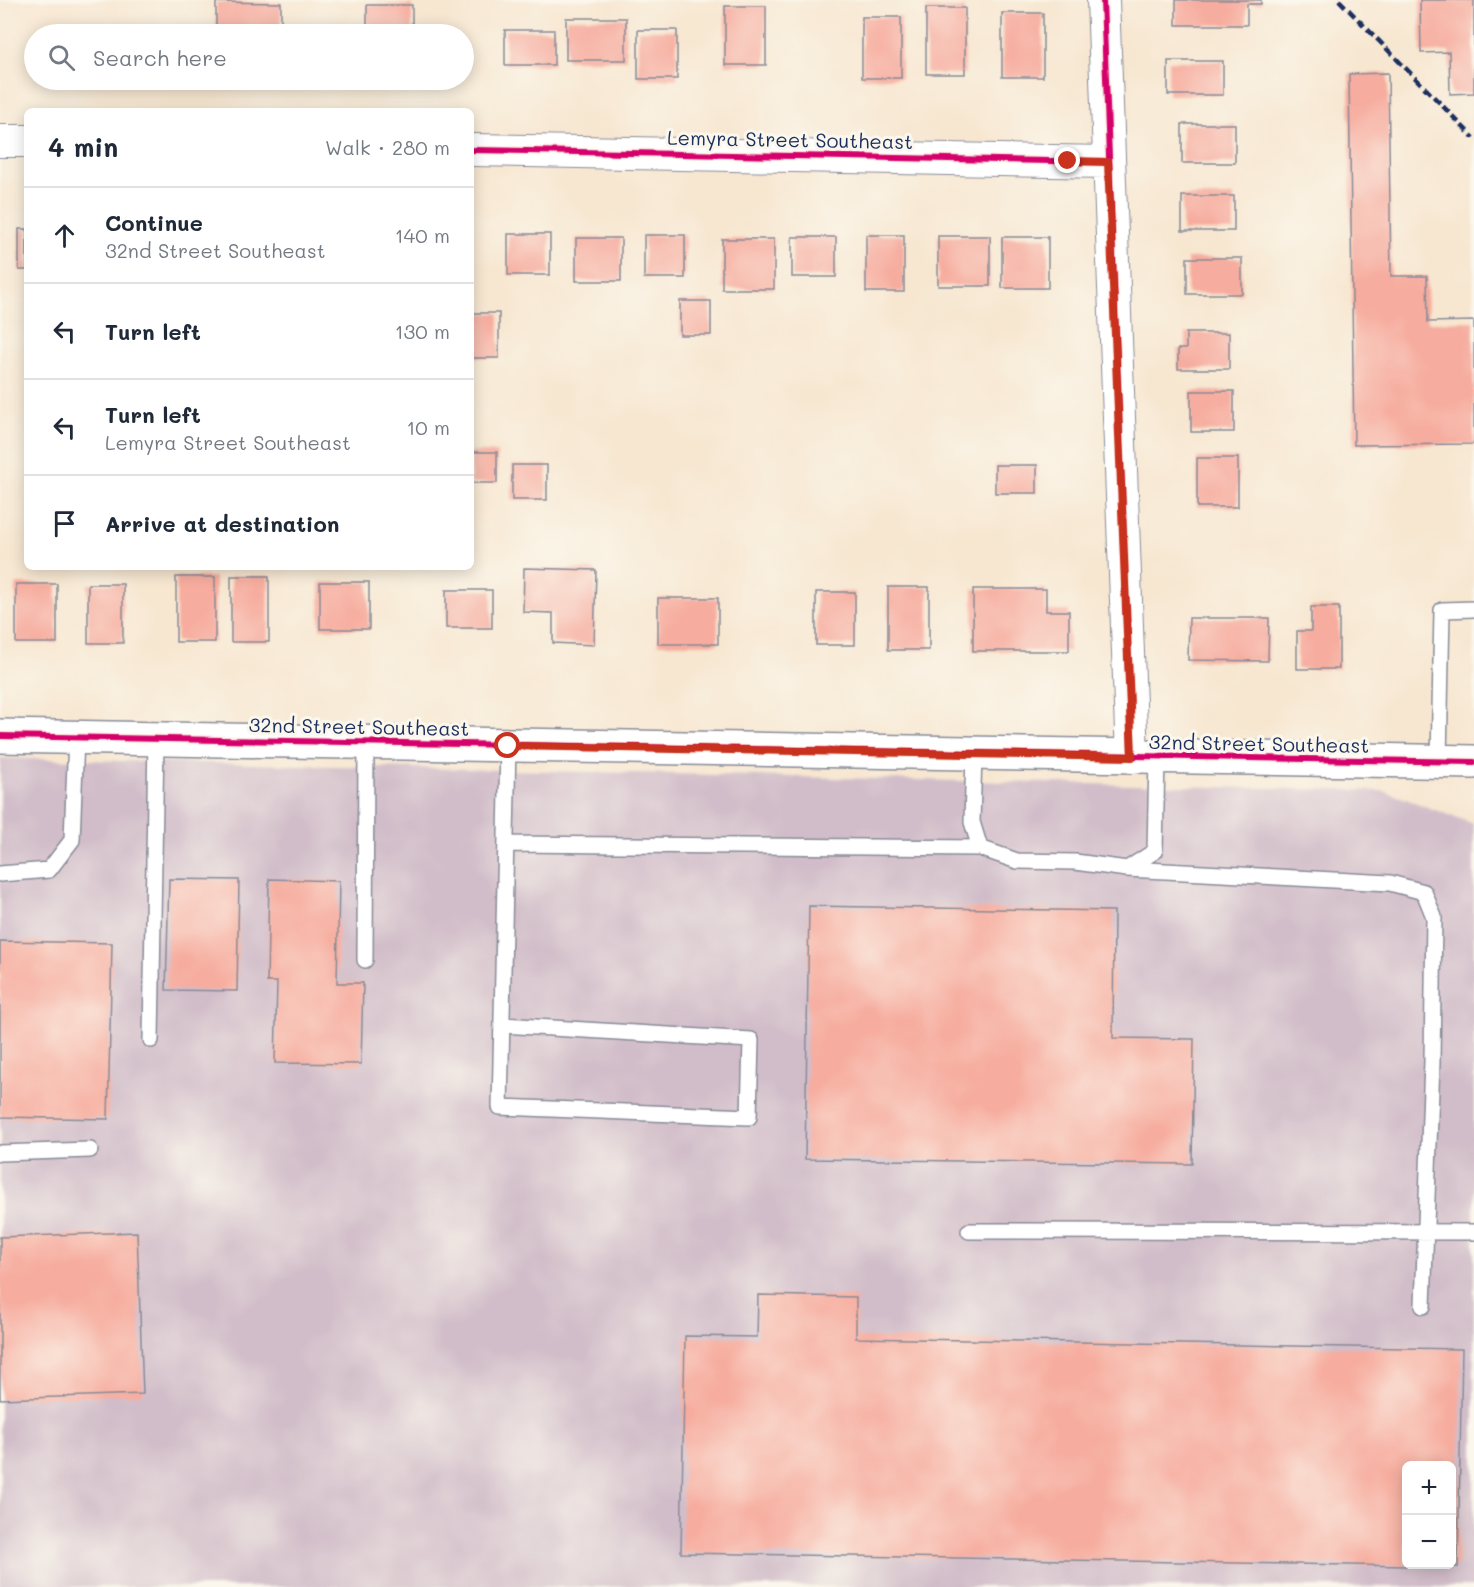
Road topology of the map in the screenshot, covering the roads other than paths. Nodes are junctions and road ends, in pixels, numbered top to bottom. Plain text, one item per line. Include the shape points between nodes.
1 (1102, 0) edge
2 (0, 141) edge
3 (24, 141) edge
4 (474, 150) edge
5 (1108, 162) junction
6 (1474, 609) edge
7 (0, 736) edge
8 (76, 738) junction
9 (156, 739) junction
10 (366, 743) junction
11 (508, 746) junction
12 (974, 754) junction
13 (1144, 758) junction
14 (1439, 761) junction
15 (1474, 762) edge
16 (506, 844) junction
17 (980, 848) junction
18 (1127, 869) junction
19 (0, 874) edge
20 (365, 960) dead end
21 (502, 1025) junction
22 (151, 1040) dead end
23 (90, 1150) dead end
24 (0, 1153) edge
25 (969, 1231) dead end
26 (1427, 1232) junction
27 (1474, 1232) edge
28 (1424, 1306) dead end

1 - 5 street
2 - 3 street
4 - 5 street, Lemyra Street Southeast
5 - 13 street
6 - 14 lane via 1442,610
7 - 8 street, 32nd Street Southeast
8 - 9 street, 32nd Street Southeast
8 - 19 lane via 72,840 49,870
9 - 10 street, 32nd Street Southeast
9 - 22 lane
10 - 11 street, 32nd Street Southeast
10 - 20 lane
11 - 12 street, 32nd Street Southeast
11 - 16 lane
12 - 13 street, 32nd Street Southeast
12 - 17 lane via 972,822
13 - 14 street, 32nd Street Southeast
13 - 18 lane via 1155,851
14 - 15 street, 32nd Street Southeast
16 - 17 lane
16 - 21 lane
17 - 18 lane via 1017,861 1075,862
18 - 26 lane via 1389,883 1424,892 1434,917
21 - 21 lane via 500,1107 749,1117 751,1040
23 - 24 lane
25 - 26 lane
26 - 27 lane
26 - 28 lane

